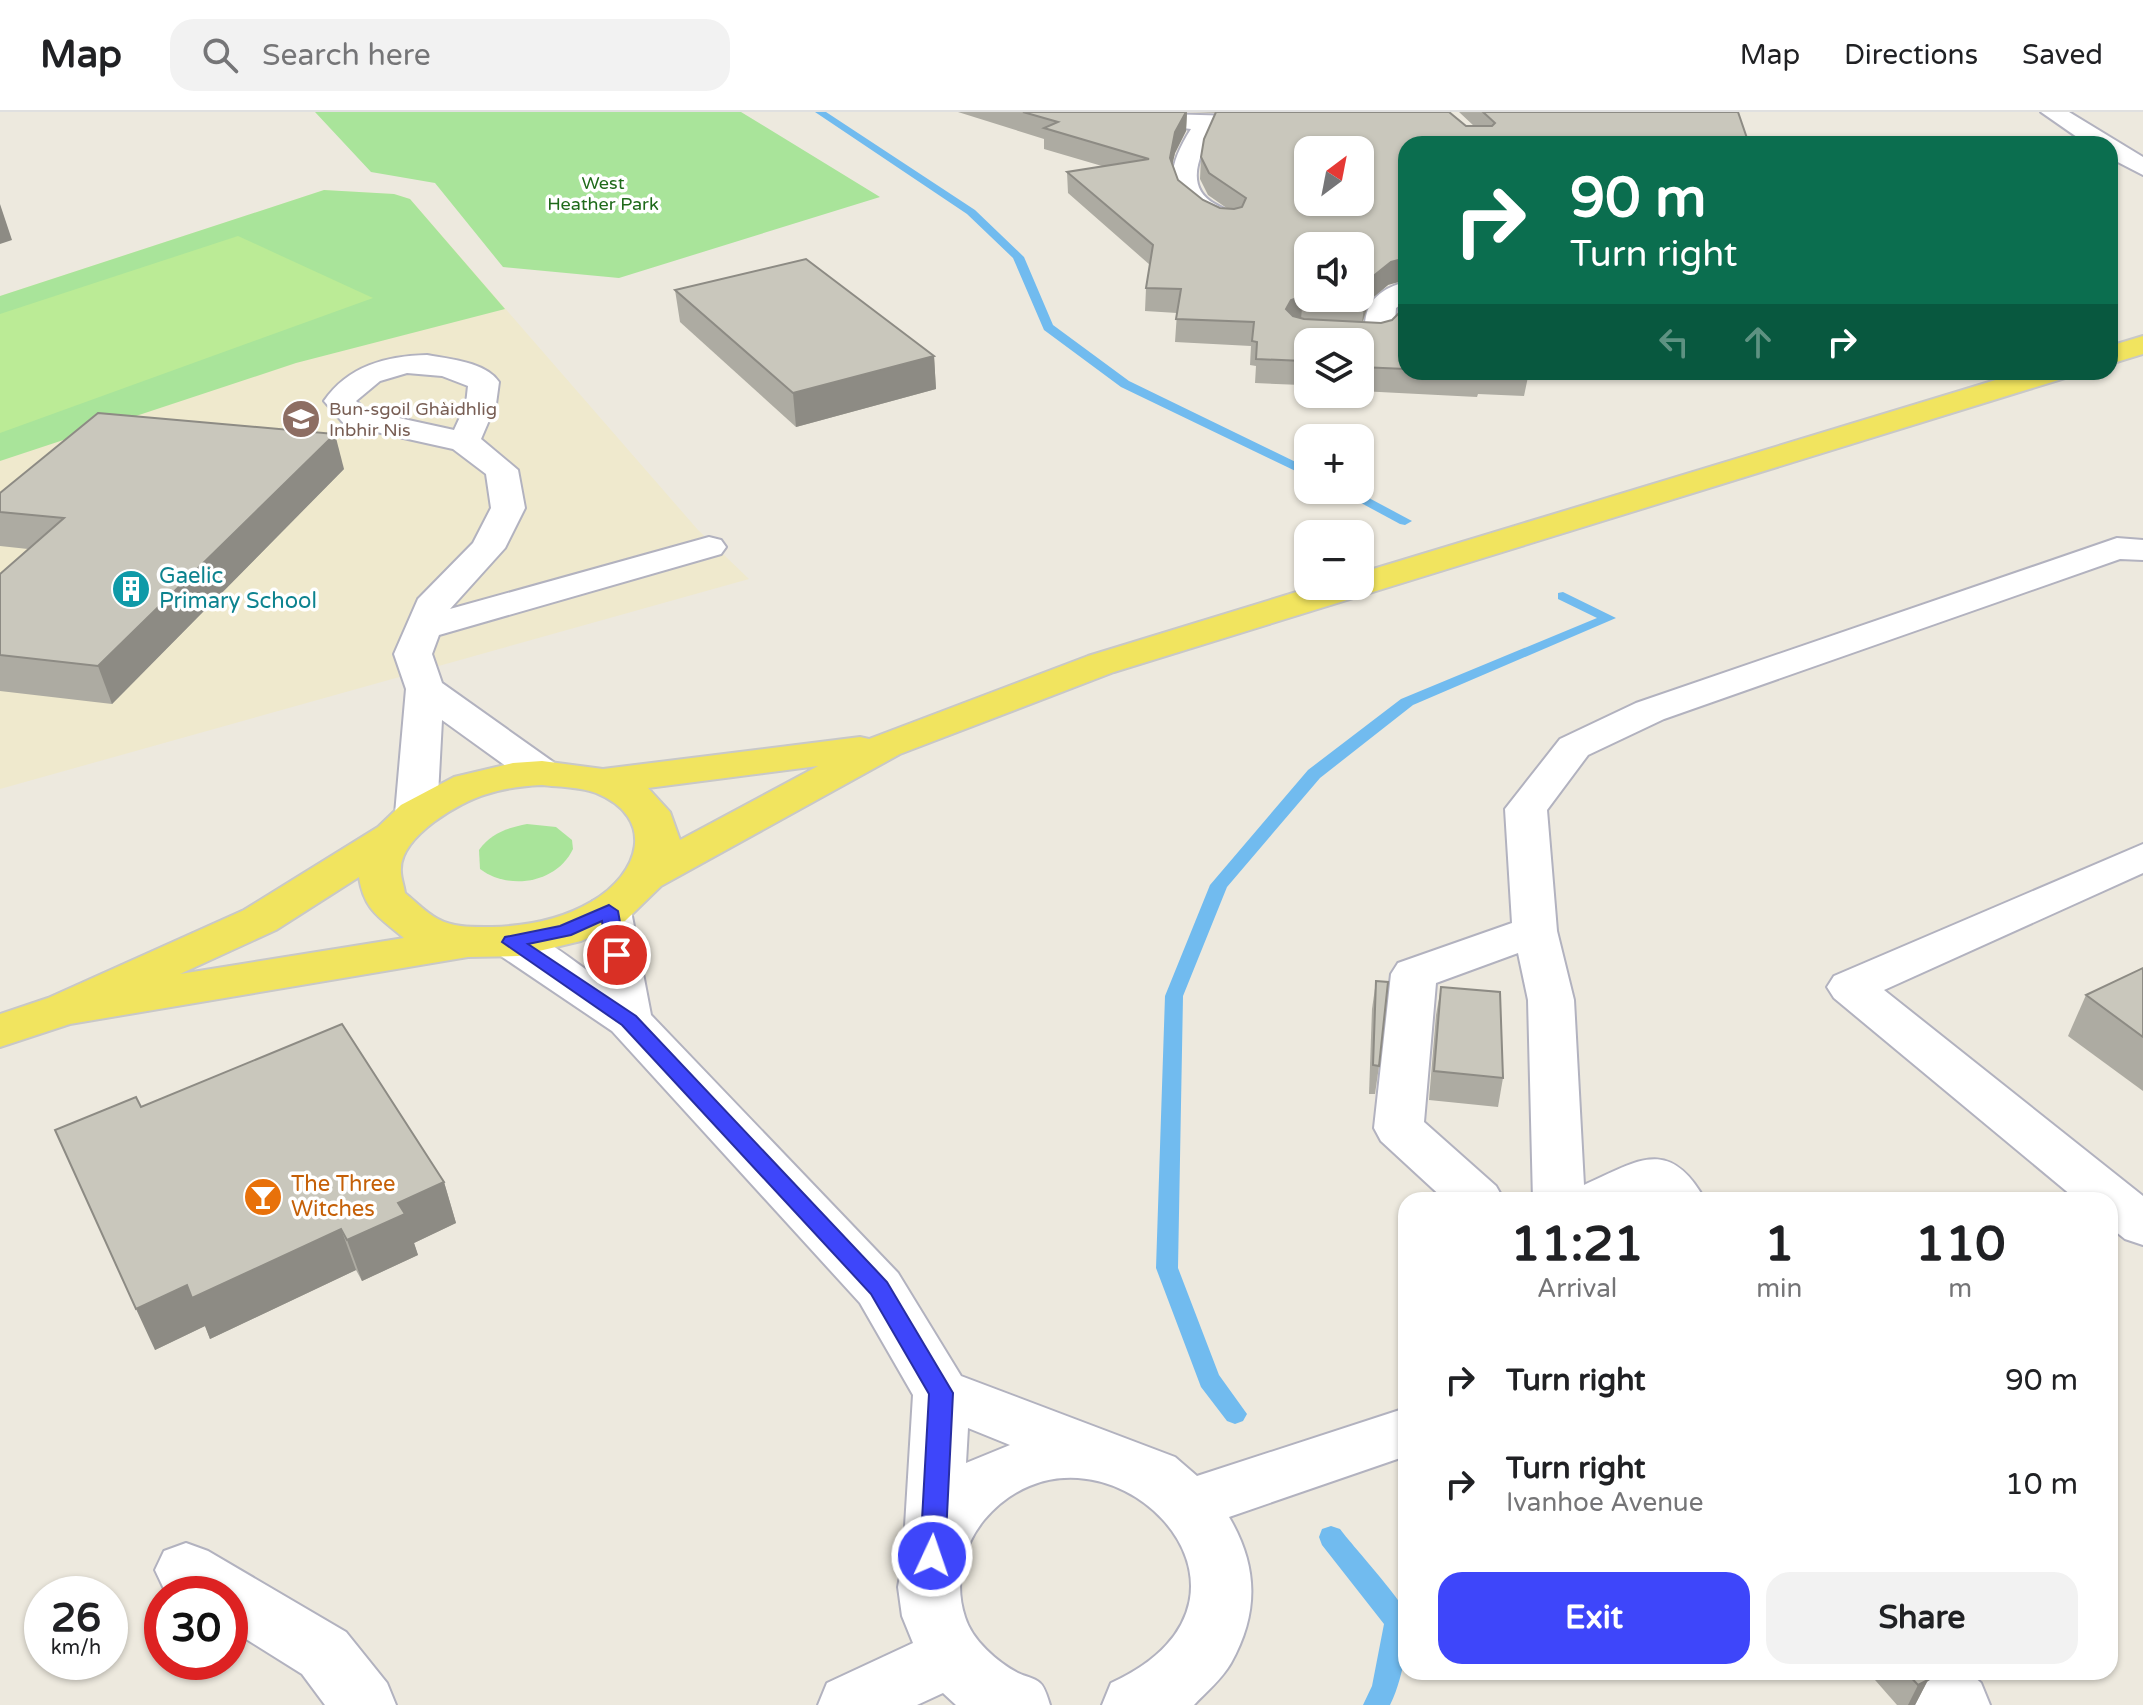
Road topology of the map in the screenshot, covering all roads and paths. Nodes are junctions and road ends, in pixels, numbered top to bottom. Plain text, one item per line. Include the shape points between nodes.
1 (1110, 112) edge
2 (2053, 112) edge
3 (1296, 122) edge
4 (1206, 124) junction
5 (2091, 136) edge
6 (2118, 153) edge
7 (2143, 168) edge
8 (1229, 222) edge
9 (1398, 294) edge
10 (1374, 335) edge
11 (2143, 345) edge
12 (2118, 353) edge
13 (2028, 380) edge
14 (452, 440) dead end
15 (709, 547) dead end
16 (2143, 550) edge
17 (1374, 580) edge
18 (1308, 600) edge
19 (423, 628) junction
20 (425, 689) junction
21 (886, 746) junction
22 (542, 773) junction
23 (603, 781) junction
24 (405, 825) junction
25 (2143, 857) edge
26 (646, 876) junction
27 (609, 911) junction
28 (1535, 931) junction
29 (490, 942) junction
30 (64, 1009) junction
31 (629, 1020) junction
32 (0, 1031) edge
33 (1469, 1192) edge
34 (1559, 1192) edge
35 (1618, 1192) edge
36 (1670, 1192) edge
37 (2102, 1192) edge
38 (2118, 1205) edge
39 (2143, 1225) edge
40 (941, 1393) junction
41 (1398, 1435) edge
42 (1098, 1455) junction
43 (1191, 1504) junction
44 (932, 1556) junction
45 (248, 1607) edge
46 (953, 1656) junction
47 (1933, 1680) edge
48 (364, 1705) edge
49 (850, 1705) edge
50 (1018, 1705) edge
51 (1134, 1705) edge
52 (1958, 1705) edge

1 - 4 street
2 - 5 street
3 - 4 street
4 - 8 street via 1187,154 1183,175 1193,201
6 - 7 street
9 - 10 street via 1386,299 1379,312 1379,335
11 - 12 main road
13 - 17 main road
14 - 19 street via 502,470 508,508 488,548 436,599
15 - 19 street
16 - 28 street via 2117,548 1650,711 1574,747 1526,809
18 - 21 main road via 1101,664
19 - 20 street via 413,654
20 - 22 street
20 - 24 street
21 - 23 main road
21 - 26 main road
22 - 23 main road
22 - 24 main road via 468,786
23 - 26 main road via 635,797 649,812 659,839
24 - 29 main road via 379,866 384,898 423,930
24 - 30 main road via 260,920
25 - 37 street via 1850,987
26 - 27 main road
27 - 29 main road via 565,931
27 - 31 street
28 - 33 street via 1414,974 1399,1128
28 - 34 street via 1551,1000
29 - 30 main road
29 - 31 street
30 - 32 main road
31 - 40 street via 879,1288
35 - 36 street via 1653,1176
38 - 39 street
40 - 42 street
40 - 44 street
41 - 43 street
42 - 43 street via 1133,1463 1165,1480
42 - 44 street via 1055,1454 1013,1465 976,1487 949,1518
43 - 51 street via 1214,1539 1223,1579 1218,1621 1198,1659 1165,1689
44 - 46 street via 931,1602
45 - 48 street via 324,1653
46 - 49 street
46 - 50 street via 984,1689
47 - 52 street

